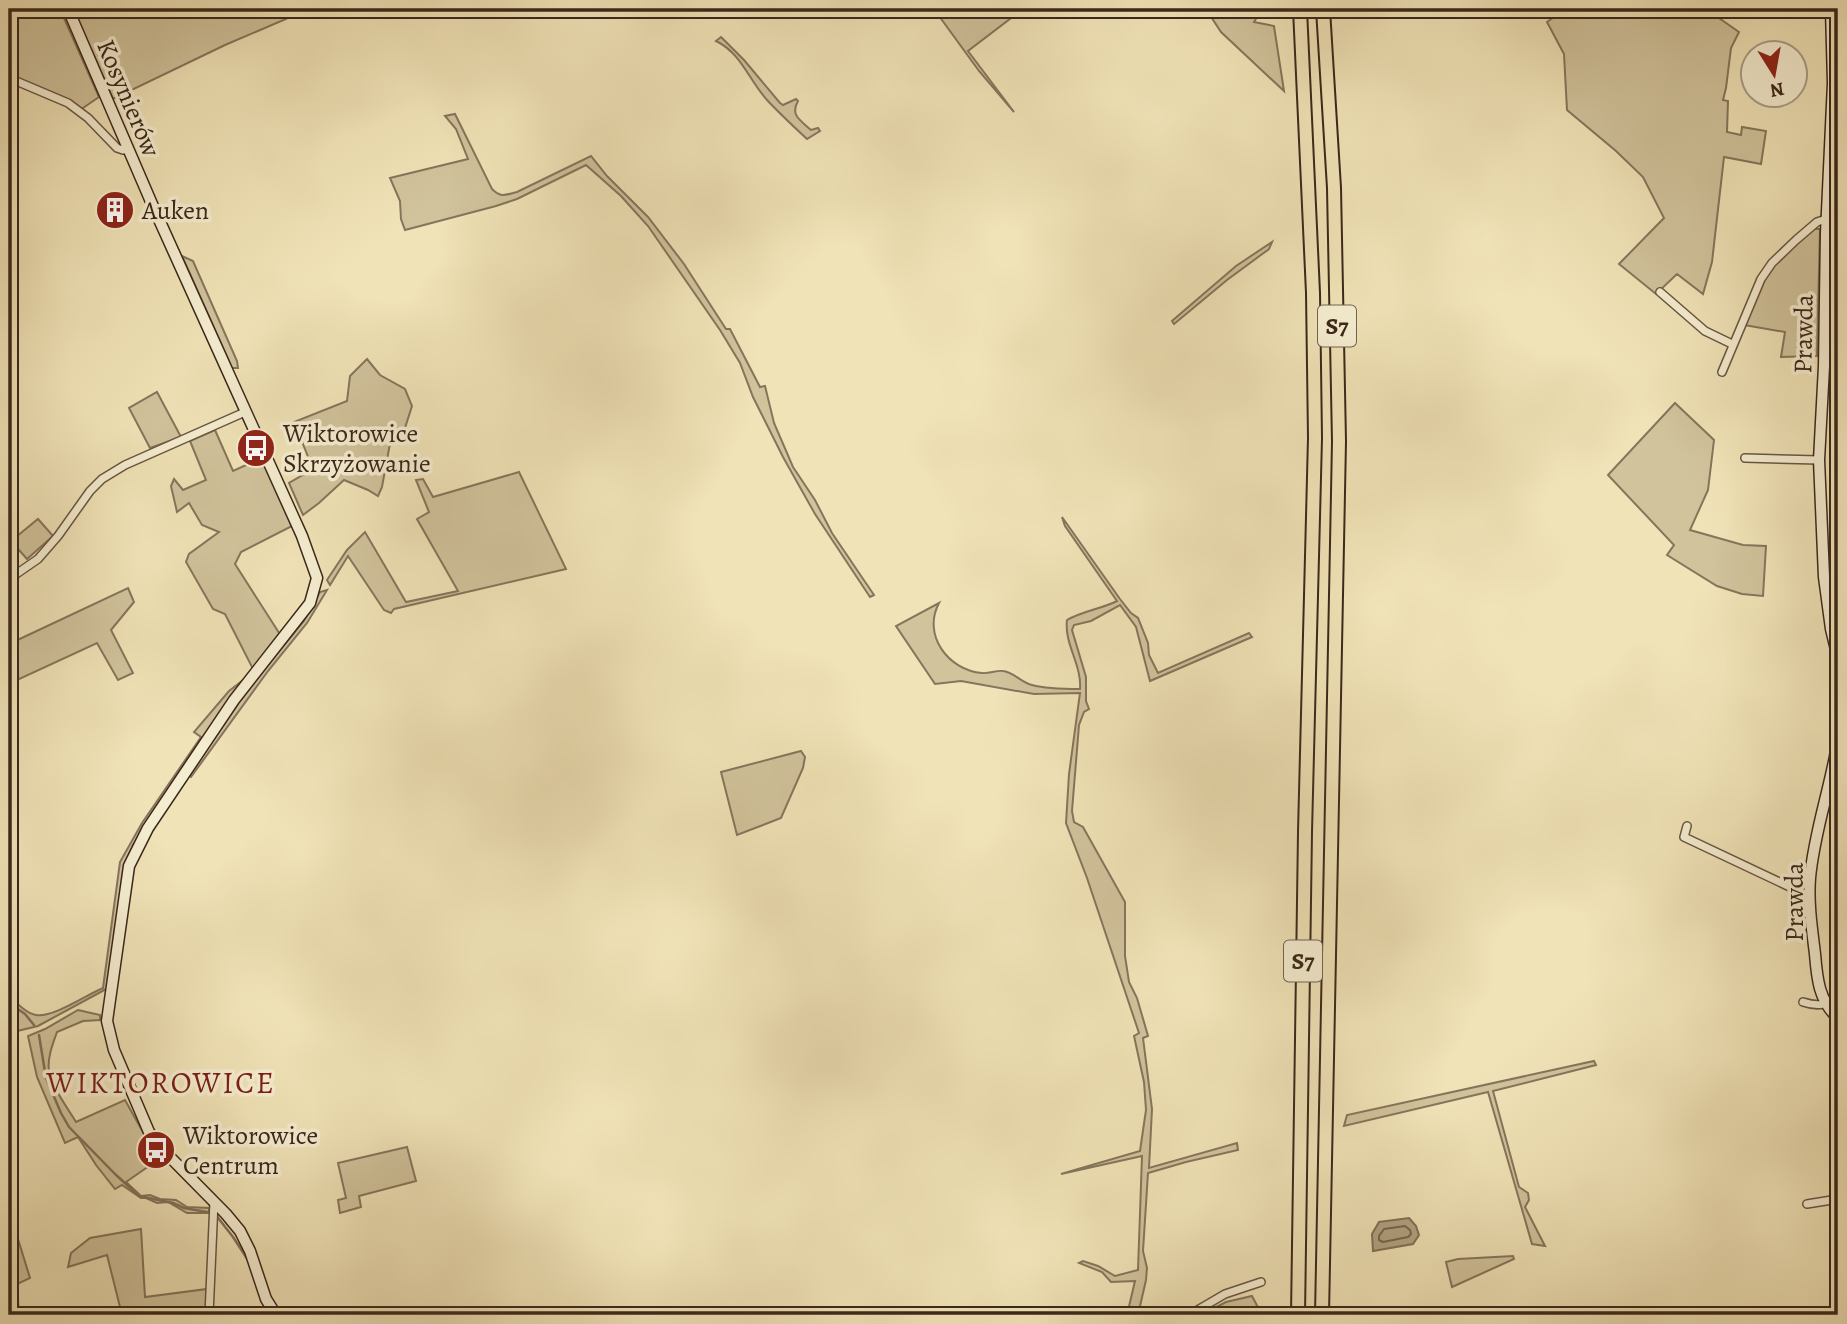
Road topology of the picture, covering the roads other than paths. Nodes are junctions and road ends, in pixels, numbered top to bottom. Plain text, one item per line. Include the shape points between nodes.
1 (68, 9) edge
2 (1300, 9) edge
3 (1323, 9) edge
4 (1830, 9) edge
5 (9, 78) edge
6 (128, 149) junction
7 (1826, 219) junction
8 (1838, 232) edge
9 (1826, 233) junction
10 (1660, 292) dead end
11 (1732, 344) junction
12 (1721, 372) dead end
13 (245, 412) junction
14 (1745, 458) dead end
15 (1819, 460) junction
16 (9, 579) edge
17 (1833, 604) edge
18 (1838, 657) edge
19 (1838, 740) edge
20 (1687, 826) dead end
21 (1809, 896) junction
22 (1838, 992) edge
23 (1803, 1002) dead end
24 (1826, 1005) junction
25 (1838, 1018) edge
26 (1838, 1199) edge
27 (214, 1202) junction
28 (1807, 1204) dead end
29 (1261, 1282) dead end
30 (209, 1315) edge
31 (276, 1315) edge
32 (1188, 1315) edge
33 (1298, 1315) edge
34 (1322, 1315) edge

1 - 6 street, Kosynierów
2 - 33 highway, S7 via 1315,438
3 - 34 highway, S7 via 1334,188 1339,441
4 - 7 street, Prawda via 1833,83
5 - 6 street via 68,103 117,148
6 - 13 street, Kosynierów
7 - 9 street, Prawda
7 - 11 street via 1809,228 1772,263
8 - 9 street
9 - 15 street, Prawda
10 - 11 street via 1705,331
11 - 12 street
13 - 16 street via 125,464 102,479 38,559
13 - 27 street, Kosynierów via 302,536 317,578 315,588 310,603 234,700 137,847 129,866 107,1021 114,1050 149,1132
14 - 15 street
15 - 17 street, Prawda via 1824,577
17 - 18 street, Prawda via 1831,629
19 - 21 street, Prawda
20 - 21 street via 1684,837
21 - 24 street, Prawda via 1817,980
22 - 24 street
23 - 24 street
24 - 25 street, Prawda
26 - 28 street
27 - 30 street
27 - 31 street, Kosynierów via 240,1231
29 - 32 street via 1225,1294

